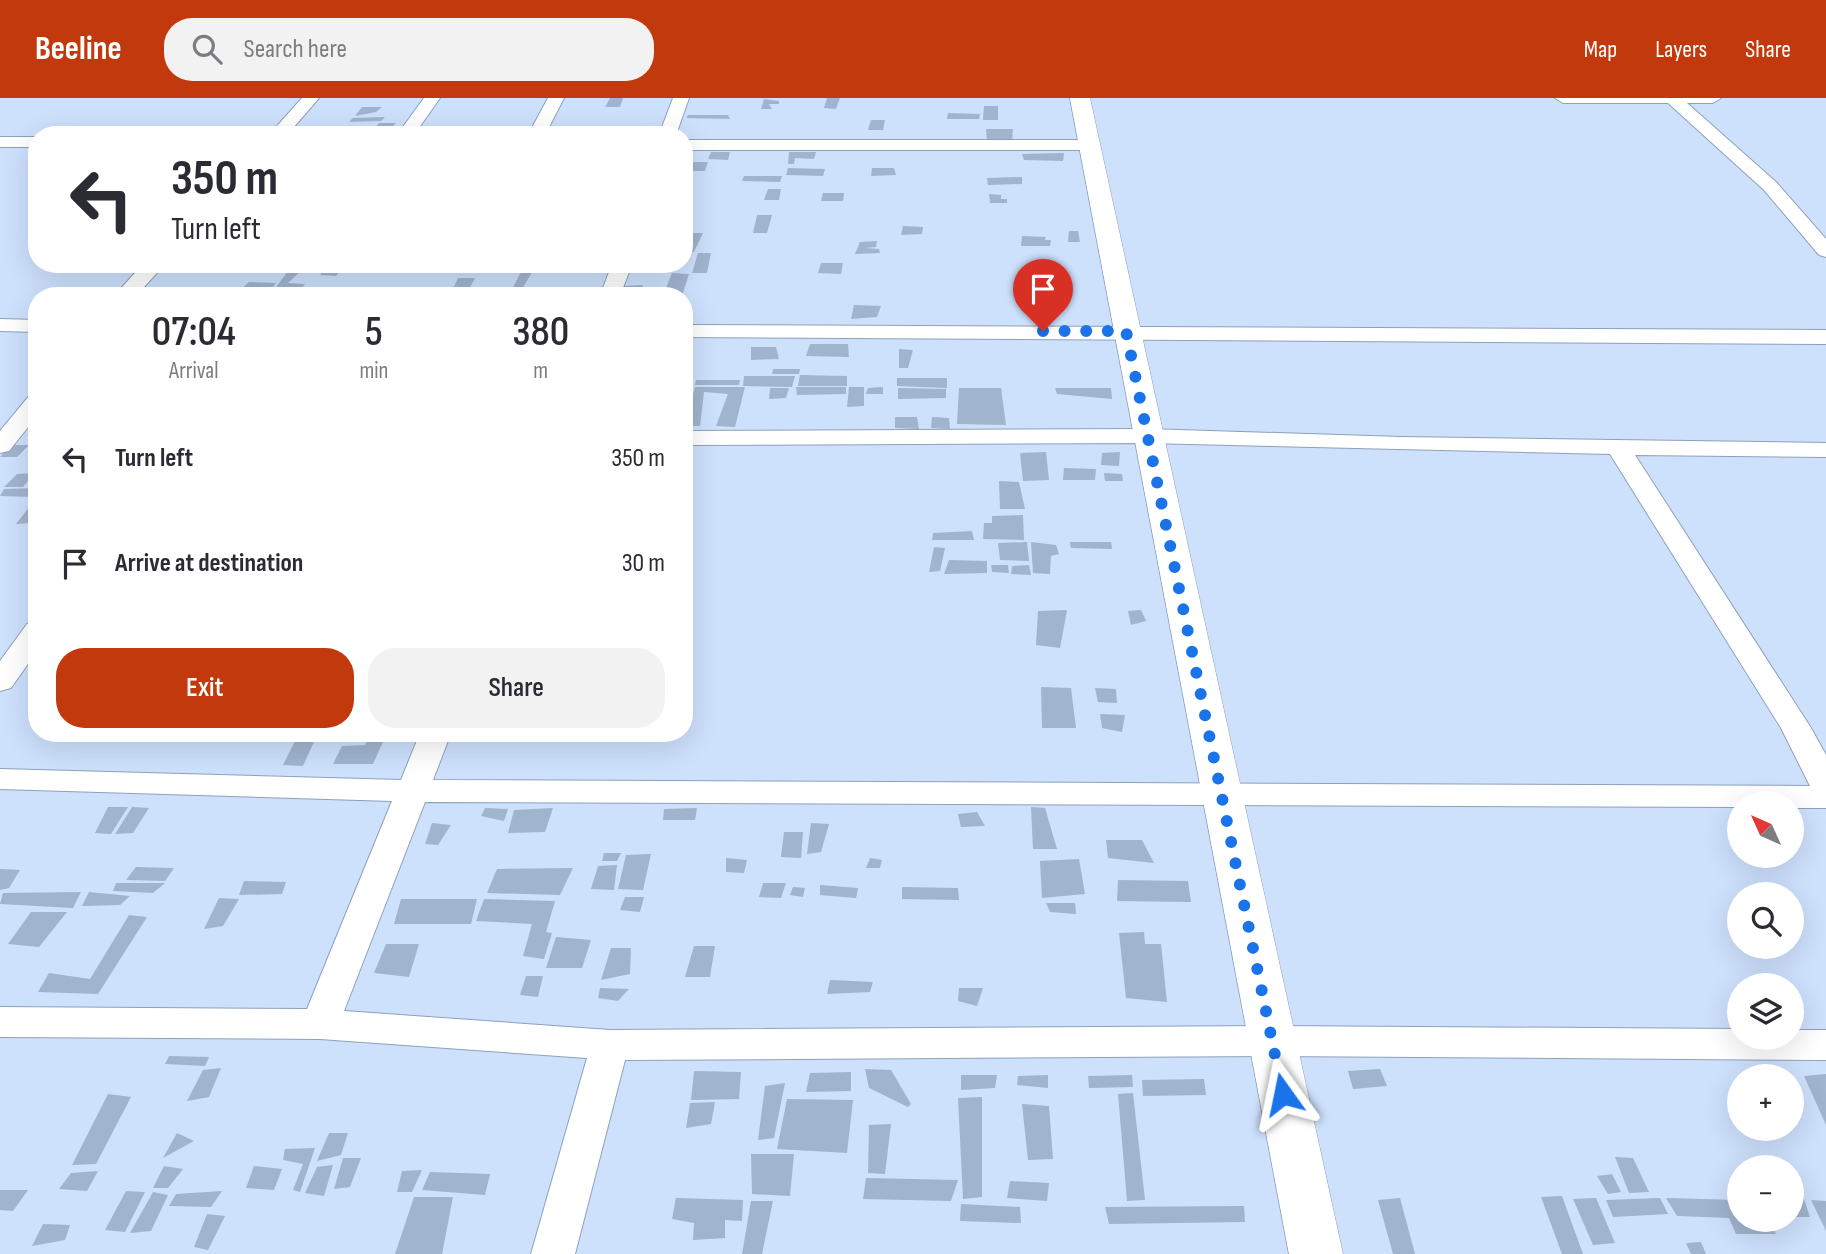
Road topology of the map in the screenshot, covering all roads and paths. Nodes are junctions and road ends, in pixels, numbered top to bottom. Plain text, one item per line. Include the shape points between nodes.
1 (311, 98) edge
2 (432, 98) edge
3 (556, 98) edge
4 (681, 98) edge
5 (1080, 98) edge
6 (1563, 98) edge
7 (1713, 98) edge
8 (1673, 99) edge
9 (285, 126) edge
10 (412, 126) edge
11 (541, 126) edge
12 (670, 126) edge
13 (0, 142) edge
14 (28, 142) edge
15 (693, 145) edge
16 (1090, 145) junction
17 (1826, 251) edge
18 (146, 273) edge
19 (133, 287) edge
20 (0, 326) edge
21 (28, 326) edge
22 (693, 331) edge
23 (1126, 331) junction
24 (1826, 337) edge
25 (28, 414) edge
26 (13, 435) edge
27 (1148, 436) junction
28 (693, 438) edge
29 (1618, 447) junction
30 (1826, 450) edge
31 (28, 643) edge
32 (0, 682) edge
33 (432, 742) edge
34 (0, 779) edge
35 (1826, 786) edge
36 (410, 791) junction
37 (1221, 794) junction
38 (1826, 797) edge
39 (0, 1022) edge
40 (320, 1024) junction
41 (1272, 1041) junction
42 (610, 1045) junction
43 (1826, 1045) edge
44 (553, 1254) edge
45 (1316, 1254) edge

1 - 9 street
2 - 10 street
3 - 11 street
4 - 12 street
5 - 16 street
6 - 8 street
7 - 8 street
8 - 17 street via 1770,186
13 - 14 street
15 - 16 street
16 - 23 street
18 - 19 street
20 - 21 street
22 - 23 street
23 - 24 street
23 - 27 street
25 - 26 street
27 - 28 street
27 - 29 street
27 - 37 street
29 - 30 street
29 - 35 street via 1797,728
31 - 32 street
33 - 36 street
34 - 36 street
36 - 37 street
36 - 40 street
37 - 38 street
37 - 41 street
39 - 40 street
40 - 42 street
41 - 42 street
41 - 43 street
41 - 45 street
42 - 44 street

